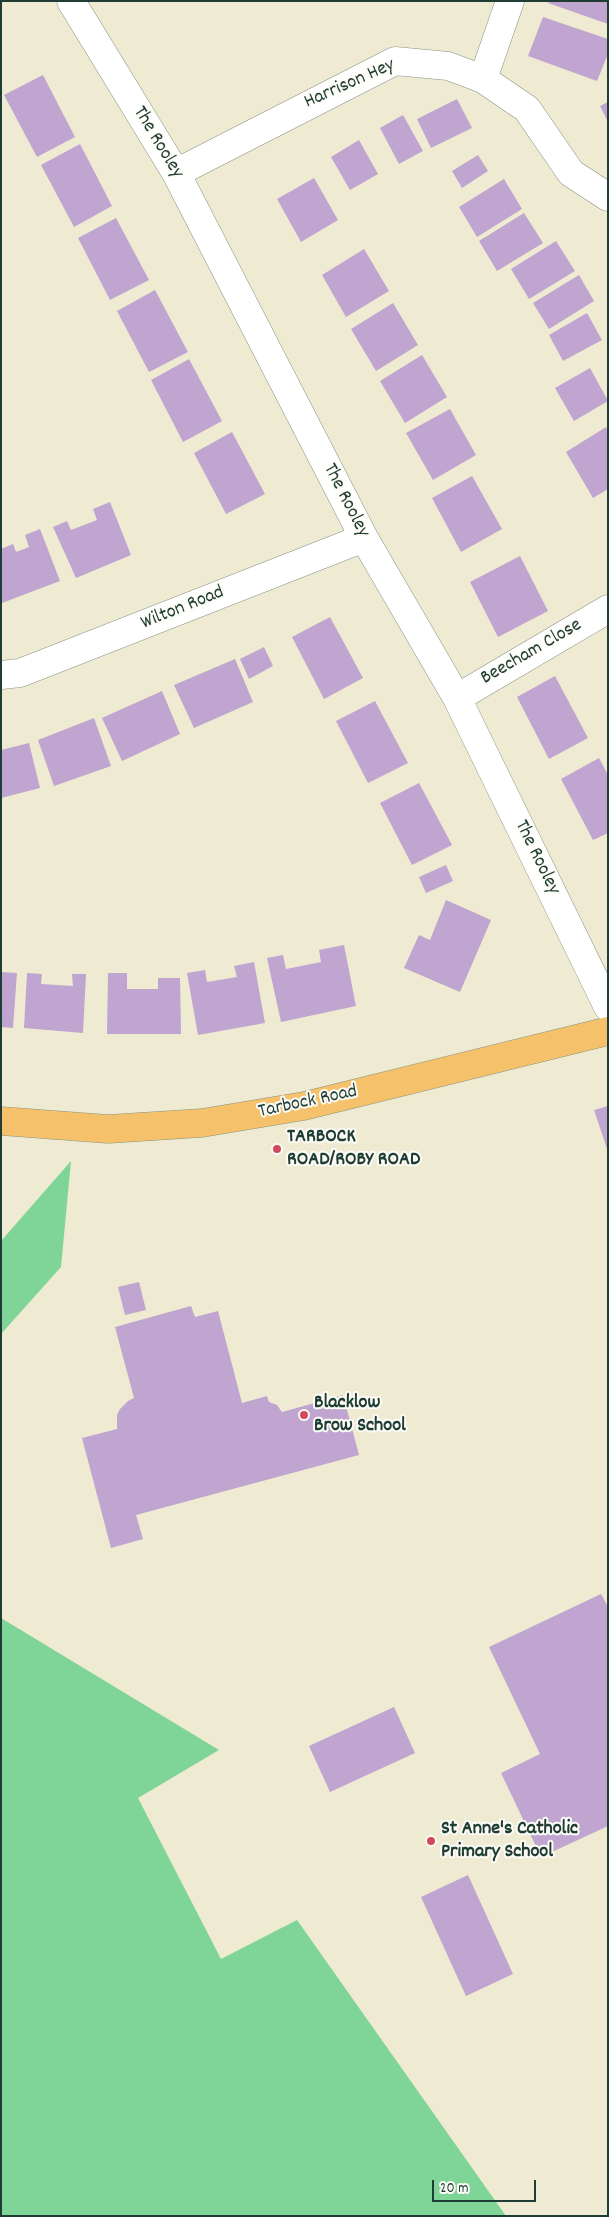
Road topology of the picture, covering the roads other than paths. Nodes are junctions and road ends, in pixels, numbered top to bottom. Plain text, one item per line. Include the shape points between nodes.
1 (71, 1) edge
2 (510, 1) edge
3 (483, 79) junction
4 (176, 173) junction
5 (608, 197) edge
6 (364, 538) junction
7 (608, 609) edge
8 (1, 675) edge
9 (457, 698) junction
10 (608, 1007) edge
11 (608, 1031) edge
12 (1, 1121) edge

1 - 4 street, The Rooley
2 - 3 street
3 - 4 street, Harrison Hey via 448,66 395,61
3 - 5 street, Harrison Hey via 527,109 571,173
4 - 6 street, The Rooley
6 - 8 street, Wilton Road via 20,674
6 - 9 street, The Rooley
7 - 9 street, Beecham Close
9 - 10 street, The Rooley
11 - 12 main road, Tarbock Road via 304,1106 202,1123 108,1129

